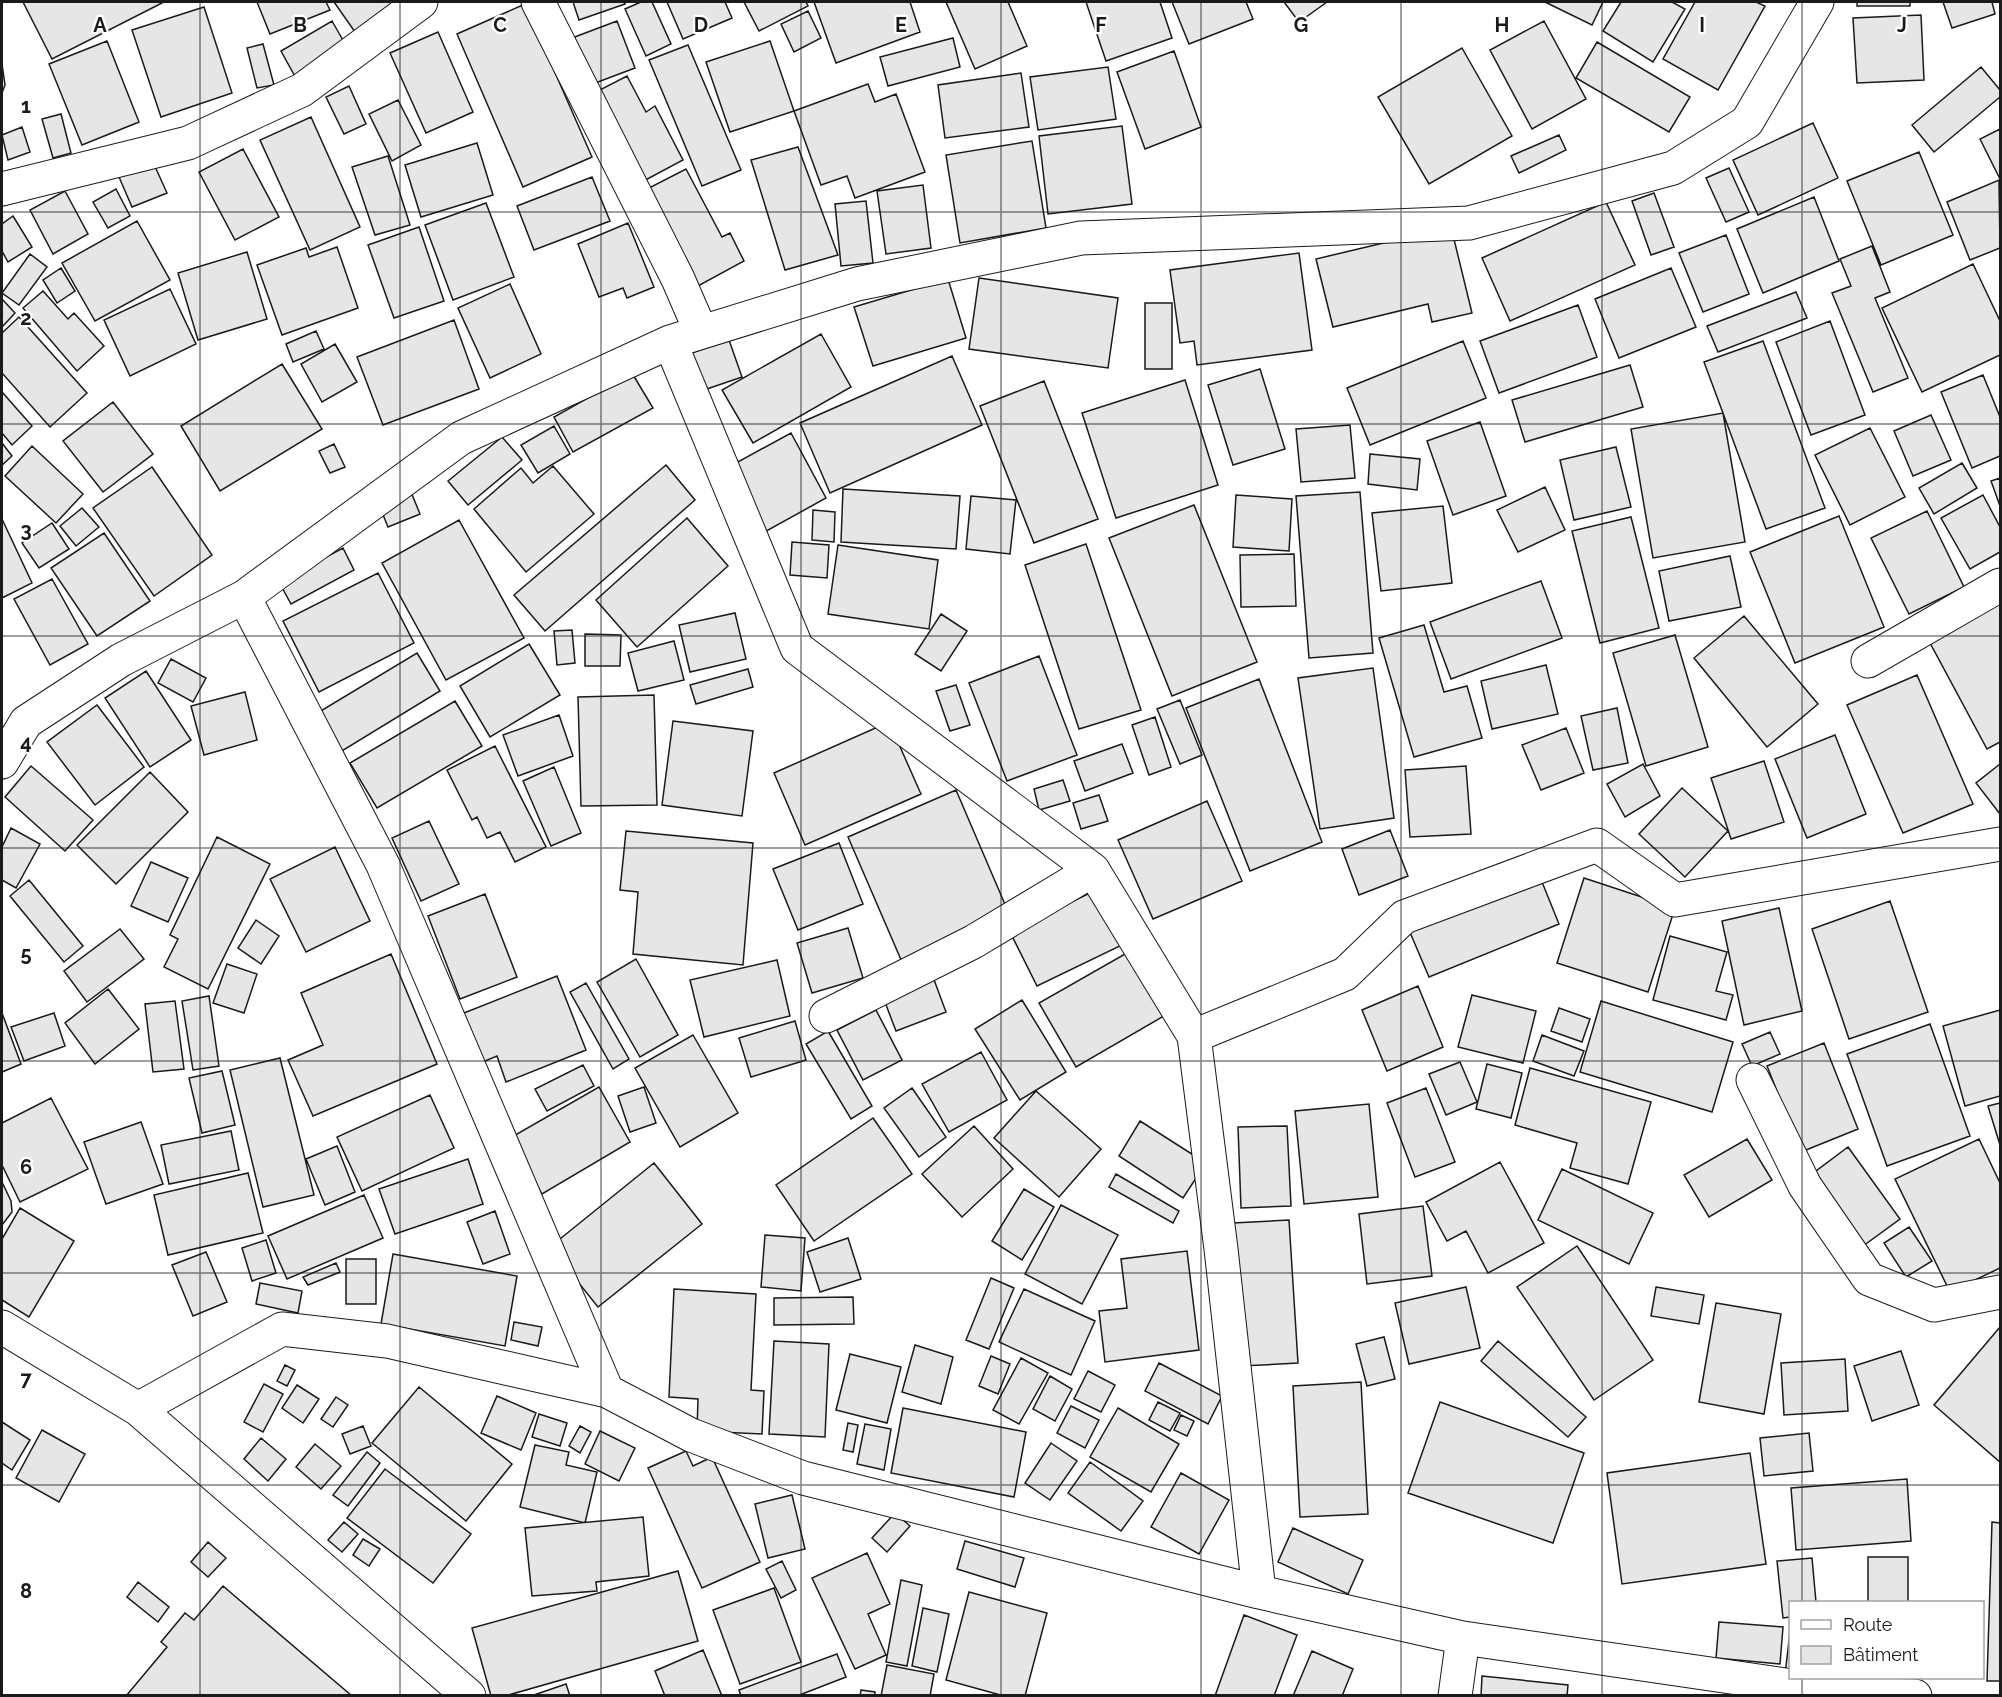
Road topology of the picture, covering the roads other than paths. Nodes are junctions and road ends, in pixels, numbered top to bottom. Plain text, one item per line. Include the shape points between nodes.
1 (421, 2) edge
2 (538, 2) edge
3 (1816, 2) edge
4 (2, 189) edge
5 (701, 332) junction
6 (670, 342) junction
7 (2001, 585) edge
8 (244, 597) junction
9 (1868, 661) dead end
10 (2, 762) edge
11 (2001, 844) edge
12 (1093, 870) junction
13 (826, 1016) dead end
14 (1194, 1036) junction
15 (1753, 1080) dead end
16 (2001, 1292) edge
17 (2, 1327) edge
18 (607, 1391) junction
19 (138, 1408) junction
20 (1259, 1592) junction
21 (1463, 1638) junction
22 (469, 1695) edge
23 (1455, 1695) edge
24 (1915, 1695) edge

1 - 4 street via 302,90 188,143
2 - 5 street
3 - 5 street via 1747,122 1673,168 1469,223 1082,238 857,284
5 - 6 street
6 - 8 street via 461,438
6 - 12 street via 797,648
7 - 9 street
8 - 10 street via 121,660 26,722
8 - 18 street via 383,865
11 - 14 street via 1676,900 1597,845 1404,917 1346,974
12 - 13 street via 973,942
12 - 14 street
14 - 20 street
15 - 16 street via 1805,1186 1869,1279 1934,1305
17 - 19 street
18 - 19 street via 387,1341 282,1329
18 - 20 street via 691,1435 803,1478
19 - 22 street
20 - 21 street
21 - 23 street
21 - 24 street via 1848,1694

